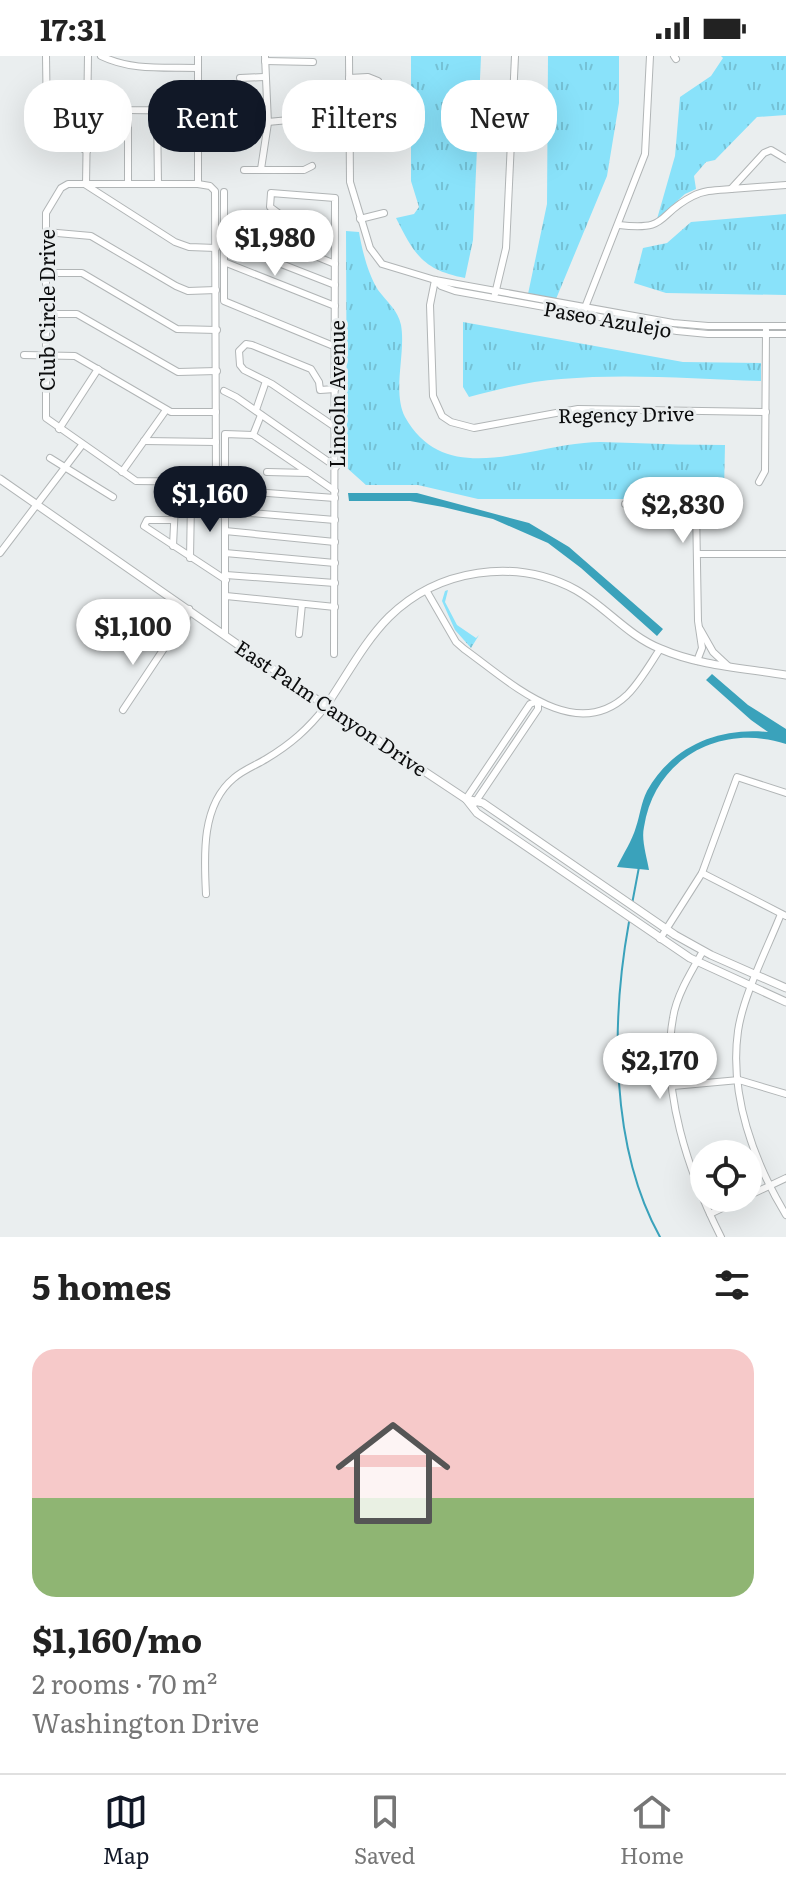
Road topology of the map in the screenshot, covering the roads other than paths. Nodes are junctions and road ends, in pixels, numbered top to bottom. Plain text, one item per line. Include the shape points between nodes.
1 (46, 56) edge
2 (88, 56) edge
3 (101, 56) edge
4 (198, 56) edge
5 (349, 56) edge
6 (515, 56) edge
7 (650, 56) edge
8 (265, 58) edge
9 (313, 62) dead end
10 (198, 68) junction
11 (264, 77) junction
12 (240, 78) dead end
13 (349, 78) joint
14 (46, 80) edge
15 (87, 80) edge
16 (198, 80) edge
17 (376, 80) edge
18 (282, 121) edge
19 (268, 123) junction
20 (87, 152) edge
21 (128, 152) edge
22 (158, 152) edge
23 (198, 152) edge
24 (349, 152) edge
25 (786, 159) edge
26 (312, 166) dead end
27 (261, 169) junction
28 (244, 170) dead end
29 (128, 184) junction
30 (158, 184) junction
31 (198, 184) junction
32 (86, 185) junction
33 (786, 185) edge
34 (731, 189) junction
35 (224, 192) dead end
36 (384, 213) dead end
37 (225, 219) junction
38 (360, 219) junction
39 (619, 225) junction
40 (312, 226) dead end
41 (46, 232) junction
42 (225, 242) junction
43 (216, 248) junction
44 (224, 262) junction
45 (335, 264) junction
46 (46, 273) junction
47 (435, 280) junction
48 (335, 285) junction
49 (216, 290) junction
50 (495, 294) junction
51 (335, 306) junction
52 (584, 310) junction
53 (45, 314) junction
54 (786, 326) edge
55 (217, 330) junction
56 (766, 330) junction
57 (786, 334) edge
58 (336, 347) junction
59 (45, 354) junction
60 (24, 355) dead end
61 (98, 369) junction
62 (217, 371) junction
63 (266, 381) junction
64 (335, 389) junction
65 (224, 391) dead end
66 (166, 410) junction
67 (216, 412) junction
68 (766, 412) junction
69 (258, 413) junction
70 (335, 427) junction
71 (59, 429) junction
72 (253, 435) junction
73 (144, 441) junction
74 (216, 442) junction
75 (82, 445) junction
76 (50, 458) dead end
77 (336, 467) junction
78 (65, 469) junction
79 (122, 472) junction
80 (267, 472) dead end
81 (309, 473) junction
82 (0, 479) edge
83 (759, 482) dead end
84 (226, 490) junction
85 (335, 494) junction
86 (113, 497) dead end
87 (191, 502) junction
88 (226, 502) junction
89 (625, 504) dead end
90 (38, 505) junction
91 (226, 511) junction
92 (174, 520) junction
93 (335, 520) junction
94 (225, 531) junction
95 (335, 542) junction
96 (173, 546) junction
97 (2, 551) edge
98 (225, 553) junction
99 (698, 554) junction
100 (786, 554) edge
101 (190, 558) junction
102 (335, 563) junction
103 (226, 578) junction
104 (335, 583) junction
105 (426, 590) junction
106 (226, 596) junction
107 (302, 604) junction
108 (335, 607) junction
109 (189, 609) junction
110 (698, 626) junction
111 (225, 634) junction
112 (299, 634) dead end
113 (660, 649) junction
114 (334, 654) dead end
115 (697, 661) junction
116 (728, 666) junction
117 (786, 675) edge
118 (538, 701) junction
119 (326, 706) junction
120 (123, 710) dead end
121 (786, 793) edge
122 (466, 799) junction
123 (474, 804) junction
124 (702, 873) junction
125 (206, 894) dead end
126 (783, 915) edge
127 (666, 929) junction
128 (660, 939) junction
129 (703, 951) junction
130 (697, 961) junction
131 (757, 976) junction
132 (752, 988) junction
133 (786, 988) edge
134 (786, 1002) edge
135 (739, 1080) junction
136 (673, 1086) junction
137 (786, 1094) edge
138 (786, 1178) edge
139 (769, 1186) junction
140 (762, 1189) edge
141 (714, 1212) edge
142 (710, 1214) junction
143 (786, 1215) edge
144 (721, 1237) edge

1 - 14 street
2 - 15 street
3 - 10 street via 132,67
4 - 10 street
5 - 13 street
6 - 50 street via 506,248
7 - 39 street via 645,154
8 - 9 street
8 - 11 street
10 - 16 street
11 - 12 street
11 - 19 street
13 - 17 street
18 - 19 street
19 - 27 street
20 - 32 street
21 - 29 street
22 - 30 street
23 - 31 street
24 - 38 street via 350,182
25 - 34 street via 771,150 764,153
26 - 27 street
27 - 28 street
29 - 30 street, Club Circle Drive
29 - 32 street, Club Circle Drive
30 - 31 street, Club Circle Drive
31 - 43 street via 215,191
32 - 41 street, Club Circle Drive via 61,188 48,205
32 - 43 street via 175,242
33 - 34 street
34 - 39 street via 695,194 655,226
35 - 37 street
36 - 38 street
37 - 42 street
37 - 45 street
38 - 47 street, Paseo Azulejo via 382,264
39 - 52 street
40 - 45 street, Lincoln Avenue via 275,212 271,193 335,198
41 - 46 street, Club Circle Drive
41 - 49 street via 91,236 176,286
42 - 44 street
42 - 48 street
43 - 49 street
44 - 51 street
44 - 58 street via 224,301
45 - 48 street, Lincoln Avenue
46 - 53 street, Club Circle Drive
46 - 55 street via 82,273 177,329
47 - 50 street, Paseo Azulejo via 455,291
47 - 68 street, Regency Drive via 430,322 433,396 442,416 462,426 578,409
48 - 51 street, Lincoln Avenue
49 - 55 street
50 - 52 street, Paseo Azulejo
51 - 58 street, Lincoln Avenue
52 - 56 street, Paseo Azulejo via 677,331
53 - 59 street, Club Circle Drive
53 - 62 street via 77,314 178,372
54 - 56 street, Paseo Azulejo
55 - 62 street
56 - 57 street, Paseo Azulejo
56 - 68 street
58 - 64 street, Lincoln Avenue
59 - 60 street
59 - 61 street via 75,356
59 - 71 street, Club Circle Drive via 46,418
61 - 66 street
61 - 71 street
62 - 67 street
63 - 64 street via 244,370 242,346 252,345 311,369 320,390
63 - 69 street
63 - 70 street
64 - 70 street, Lincoln Avenue
65 - 69 street
66 - 67 street
66 - 73 street
67 - 74 street
68 - 83 street via 765,471
69 - 72 street
69 - 77 street
70 - 77 street, Lincoln Avenue
71 - 75 street
72 - 81 street
72 - 84 street via 225,434
73 - 74 street
73 - 79 street
74 - 79 street via 216,482 136,481
75 - 78 street
75 - 79 street
76 - 78 street
77 - 85 street, Lincoln Avenue
78 - 86 street
78 - 90 street
80 - 81 street
81 - 85 street
82 - 90 main road, East Palm Canyon Drive
84 - 85 street
84 - 88 street
85 - 93 street, Lincoln Avenue
87 - 88 street
87 - 92 street via 175,504
87 - 101 street
88 - 91 street
89 - 99 street via 695,506
90 - 97 street
90 - 109 main road, East Palm Canyon Drive
91 - 93 street
91 - 94 street
92 - 96 street
92 - 96 street via 147,520 144,526
93 - 95 street, Lincoln Avenue
94 - 95 street
94 - 98 street
95 - 102 street, Lincoln Avenue
96 - 101 street
98 - 102 street
98 - 103 street
99 - 100 street
99 - 110 street
101 - 103 street
102 - 104 street, Lincoln Avenue
103 - 104 street
103 - 106 street
104 - 108 street, Lincoln Avenue
105 - 113 main road via 480,572 538,575 576,591
105 - 118 street via 456,642
105 - 119 main road via 388,618
106 - 107 street
106 - 111 street
107 - 108 street
107 - 112 street
108 - 114 street, Lincoln Avenue
109 - 111 main road, East Palm Canyon Drive
109 - 120 street via 182,630
110 - 115 street via 702,648
110 - 116 street
111 - 119 main road, East Palm Canyon Drive
113 - 115 main road
113 - 118 street via 626,696 599,712 561,712
115 - 116 main road
116 - 117 main road
118 - 122 street via 530,704
118 - 123 street via 538,709
119 - 122 main road, East Palm Canyon Drive
119 - 125 street via 297,739 234,778 221,792 206,835
121 - 124 street via 737,777
122 - 123 main road, East Palm Canyon Drive
123 - 127 main road, East Palm Canyon Drive via 483,803
123 - 128 main road, East Palm Canyon Drive via 477,813
124 - 126 street
124 - 127 street
126 - 131 street
127 - 128 street
127 - 129 main road, East Palm Canyon Drive
128 - 130 main road, East Palm Canyon Drive
129 - 130 street
129 - 131 main road, East Palm Canyon Drive
130 - 132 main road, East Palm Canyon Drive
130 - 136 street via 673,1014
131 - 132 street
131 - 133 main road, East Palm Canyon Drive
132 - 134 main road, East Palm Canyon Drive
132 - 135 street via 738,1032
135 - 136 street
135 - 137 street
135 - 139 street via 743,1113
136 - 142 street via 687,1161
138 - 139 street
139 - 140 street
139 - 143 street
141 - 142 street
142 - 144 street

